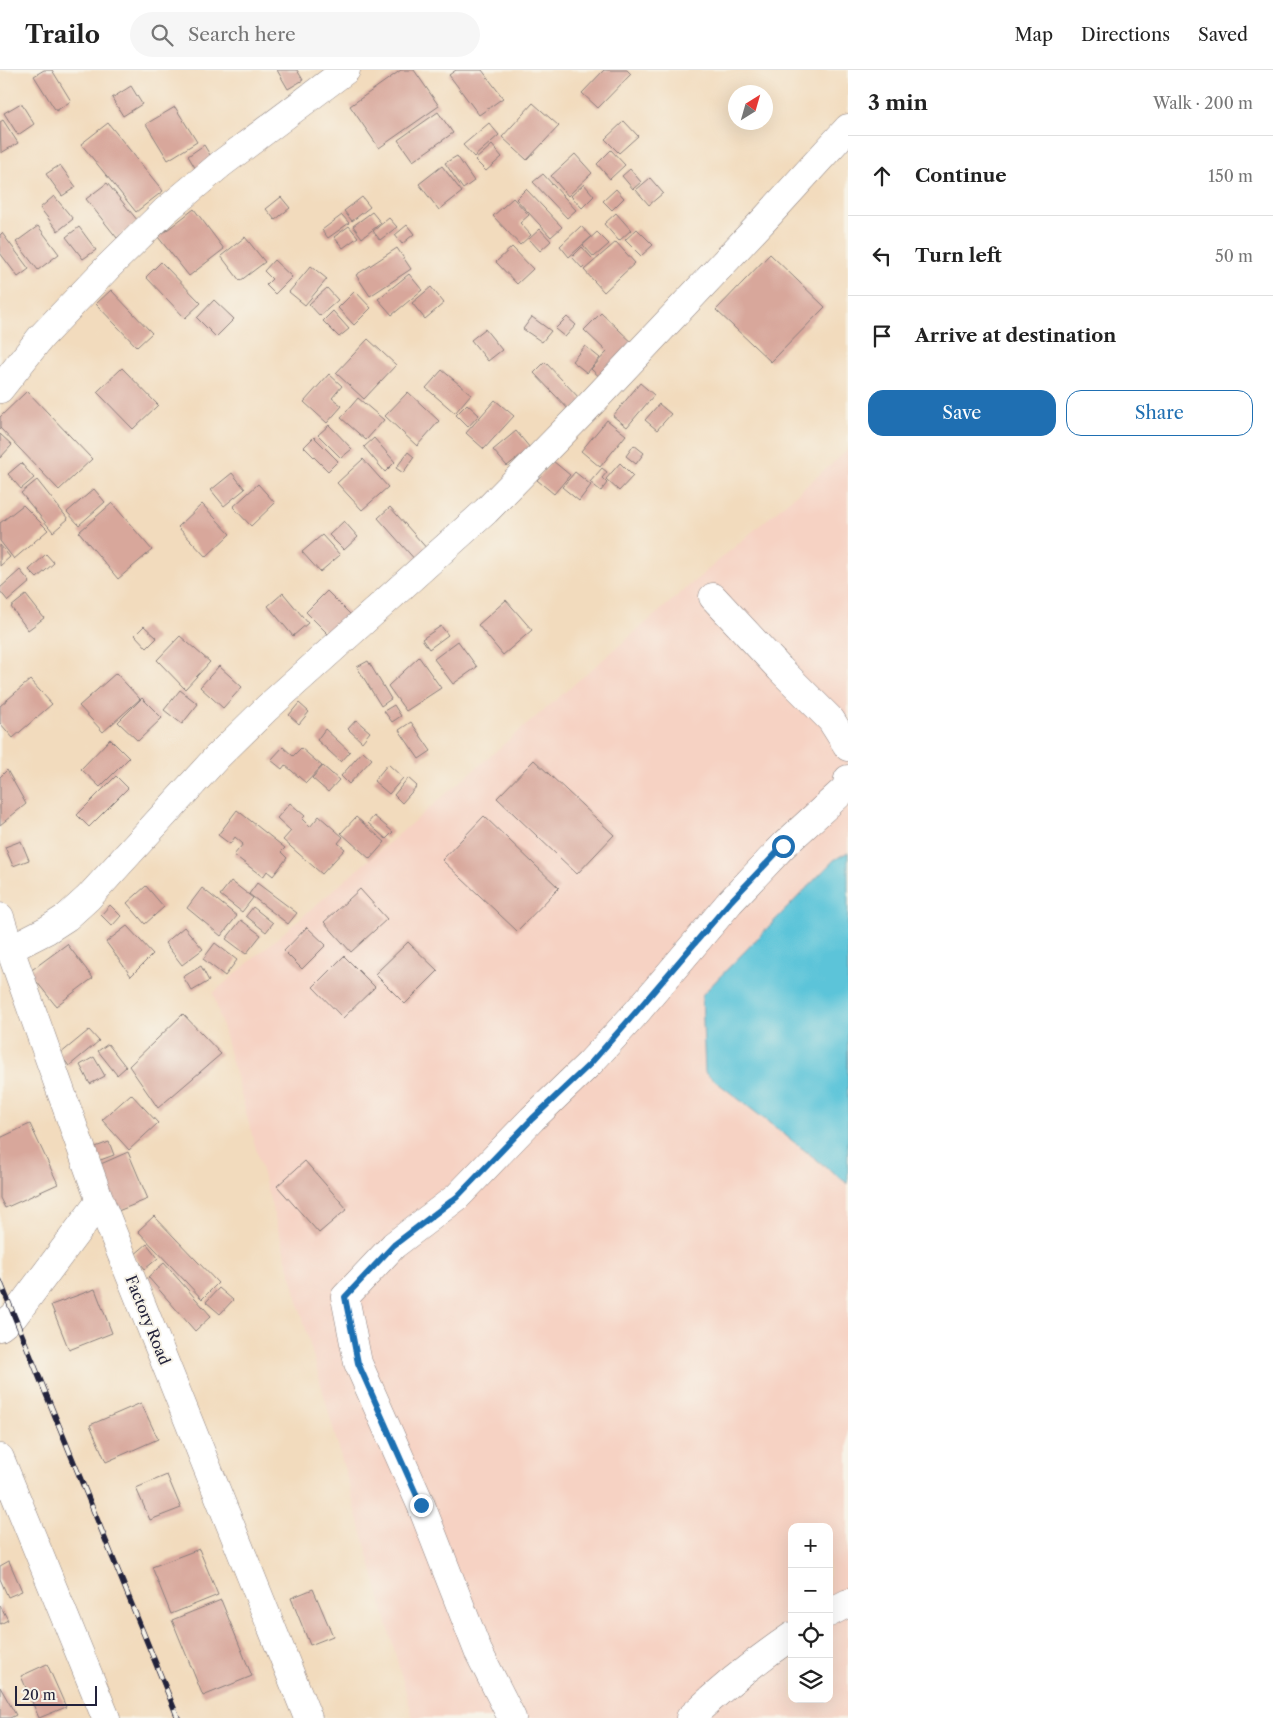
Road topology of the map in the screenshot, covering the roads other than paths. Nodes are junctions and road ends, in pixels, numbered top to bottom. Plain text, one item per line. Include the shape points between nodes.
1 (346, 70) edge
2 (848, 128) edge
3 (0, 389) edge
4 (712, 597) dead end
5 (848, 746) edge
6 (848, 779) edge
7 (0, 917) edge
8 (10, 948) junction
9 (100, 1201) junction
10 (0, 1327) edge
11 (0, 1458) edge
12 (848, 1603) edge
13 (833, 1611) edge
14 (788, 1639) edge
15 (106, 1718) edge
16 (308, 1718) edge
17 (512, 1718) edge
18 (690, 1718) edge

1 - 3 street via 221,164 165,211 41,337
2 - 8 street via 486,511 216,757 88,898 47,930
4 - 5 street via 831,720
6 - 17 street via 846,788 783,846 730,902 590,1064 457,1197 394,1245 345,1297 358,1363 421,1505 478,1651
7 - 8 street, Factory Road
8 - 9 street, Factory Road
9 - 10 street via 14,1316
9 - 16 street, Factory Road
11 - 15 street
12 - 13 street
14 - 18 street via 726,1685

